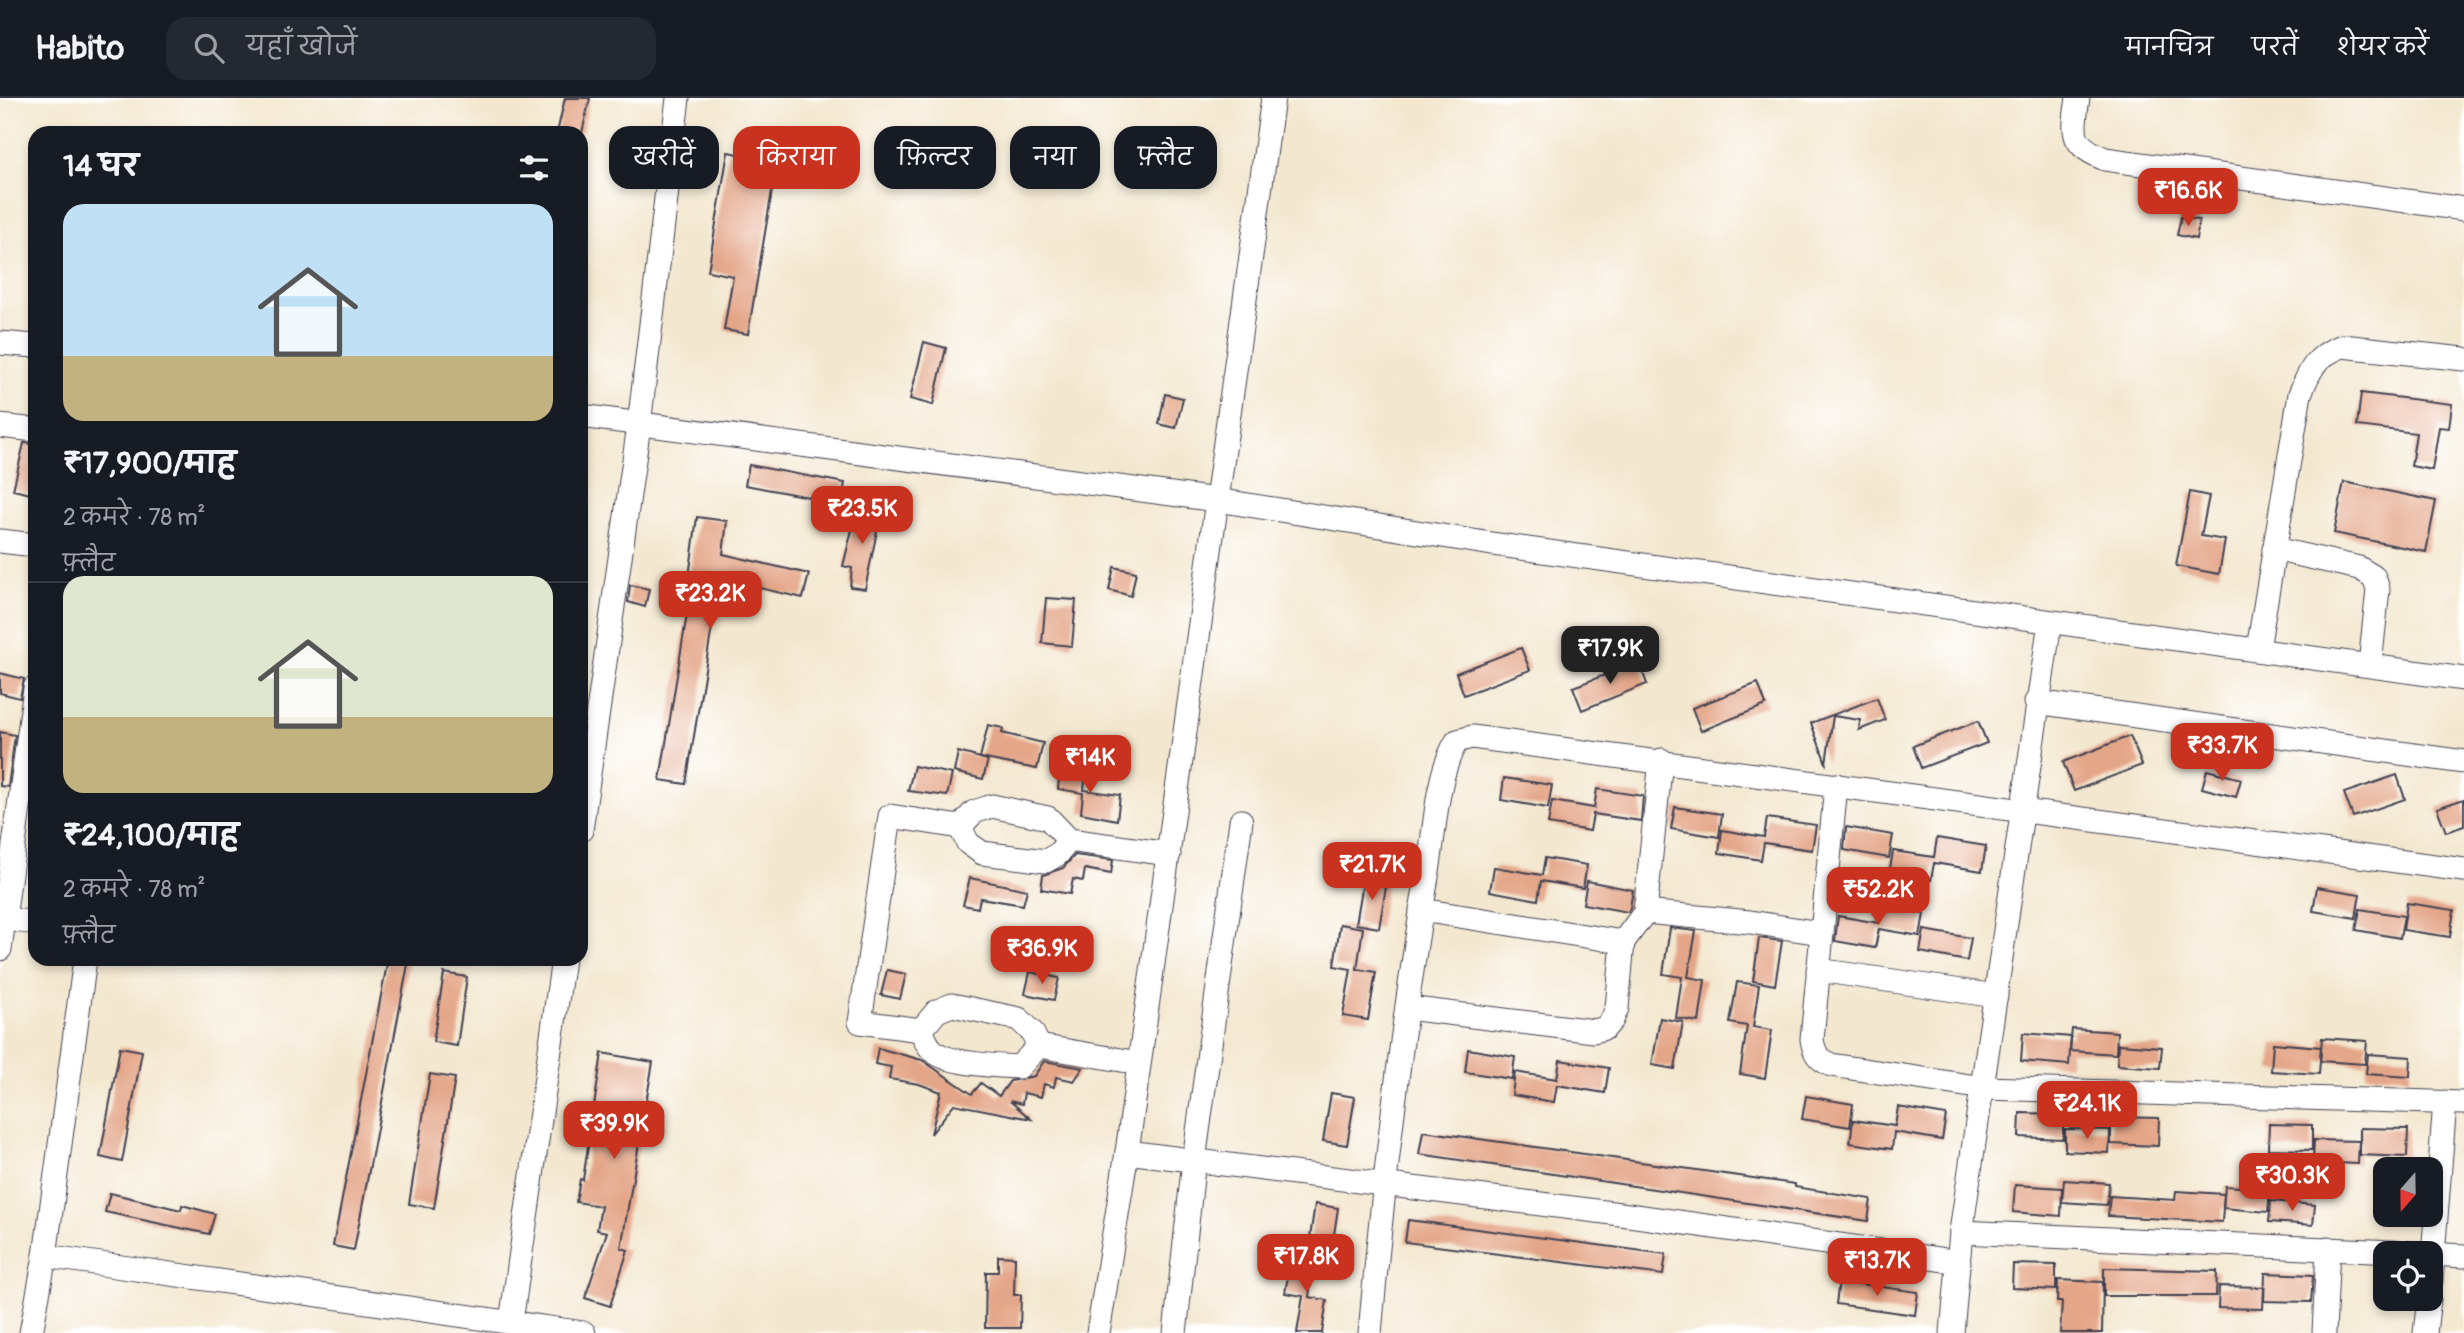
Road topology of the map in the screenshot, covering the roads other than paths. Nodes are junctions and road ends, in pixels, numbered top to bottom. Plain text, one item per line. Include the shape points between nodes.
1 (678, 98) edge
2 (1273, 98) edge
3 (2078, 98) edge
4 (2464, 209) edge
5 (0, 342) edge
6 (28, 345) edge
7 (2464, 359) edge
8 (588, 417) edge
9 (639, 425) junction
10 (0, 426) edge
11 (28, 429) edge
12 (1217, 500) junction
13 (0, 541) edge
14 (28, 544) edge
15 (2274, 550) junction
16 (2049, 622) junction
17 (2258, 649) junction
18 (2370, 665) junction
19 (2464, 679) edge
20 (2036, 702) junction
21 (28, 737) edge
22 (1661, 760) junction
23 (2464, 762) edge
24 (588, 781) edge
25 (1836, 785) junction
26 (2021, 811) junction
27 (1241, 821) dead end
28 (960, 827) junction
29 (1069, 840) junction
30 (1169, 854) junction
31 (2464, 870) edge
32 (1421, 910) junction
33 (1645, 912) junction
34 (2, 919) edge
35 (28, 922) edge
36 (1820, 933) junction
37 (1623, 942) junction
38 (0, 948) edge
39 (84, 966) edge
40 (562, 966) edge
41 (1818, 970) junction
42 (1996, 996) junction
43 (1407, 1009) junction
44 (921, 1030) junction
45 (1039, 1046) junction
46 (1139, 1063) junction
47 (1984, 1088) junction
48 (2454, 1102) edge
49 (1127, 1152) junction
50 (1194, 1160) junction
51 (1383, 1185) junction
52 (1961, 1232) junction
53 (2429, 1241) edge
54 (2328, 1248) junction
55 (2373, 1251) edge
56 (2443, 1255) edge
57 (45, 1256) junction
58 (2464, 1256) edge
59 (1959, 1262) junction
60 (2428, 1311) edge
61 (511, 1322) junction
62 (31, 1333) edge
63 (584, 1333) edge
64 (1098, 1333) edge
65 (1175, 1333) edge
66 (1370, 1333) edge
67 (1952, 1333) edge
68 (2324, 1333) edge
69 (2425, 1333) edge

1 - 9 street
2 - 12 street
3 - 4 street via 2077,142 2084,151 2105,159
5 - 6 street
7 - 15 street via 2342,346 2317,360 2300,394
8 - 9 street
9 - 12 street
9 - 24 street
10 - 11 street
12 - 16 street via 1492,544
12 - 30 street
13 - 14 street
15 - 17 street
15 - 18 street via 2359,568 2374,577 2378,589
16 - 17 street
16 - 20 street
17 - 18 street
18 - 19 street
20 - 23 street
20 - 26 street
21 - 34 street
22 - 25 street
22 - 32 street via 1472,737 1457,741 1446,767
22 - 33 street
25 - 26 street
25 - 36 street
26 - 31 street
26 - 42 street
27 - 50 street
28 - 29 street via 974,812 992,807 1048,818
28 - 29 street via 968,843 982,853 1046,861
28 - 44 street via 890,816 859,1022
29 - 30 street
30 - 46 street
32 - 37 street
32 - 43 street
33 - 36 street
33 - 37 street
34 - 35 street
34 - 38 street
36 - 41 street
37 - 43 street via 1617,1008 1605,1028 1594,1031
39 - 57 street
40 - 61 street
41 - 42 street
41 - 47 street via 1812,1039 1821,1060
42 - 47 street
43 - 51 street
44 - 45 street via 939,1055 989,1065 1019,1068
44 - 45 street via 937,1012 952,1005 1019,1019
45 - 46 street
46 - 49 street
47 - 48 street
47 - 52 street
48 - 53 street
49 - 50 street
49 - 64 street
50 - 51 street
50 - 65 street
51 - 59 street
51 - 66 street
52 - 54 street
52 - 59 street
54 - 55 street
54 - 68 street
56 - 58 street
57 - 61 street
57 - 62 street
59 - 67 street
60 - 69 street
61 - 63 street

